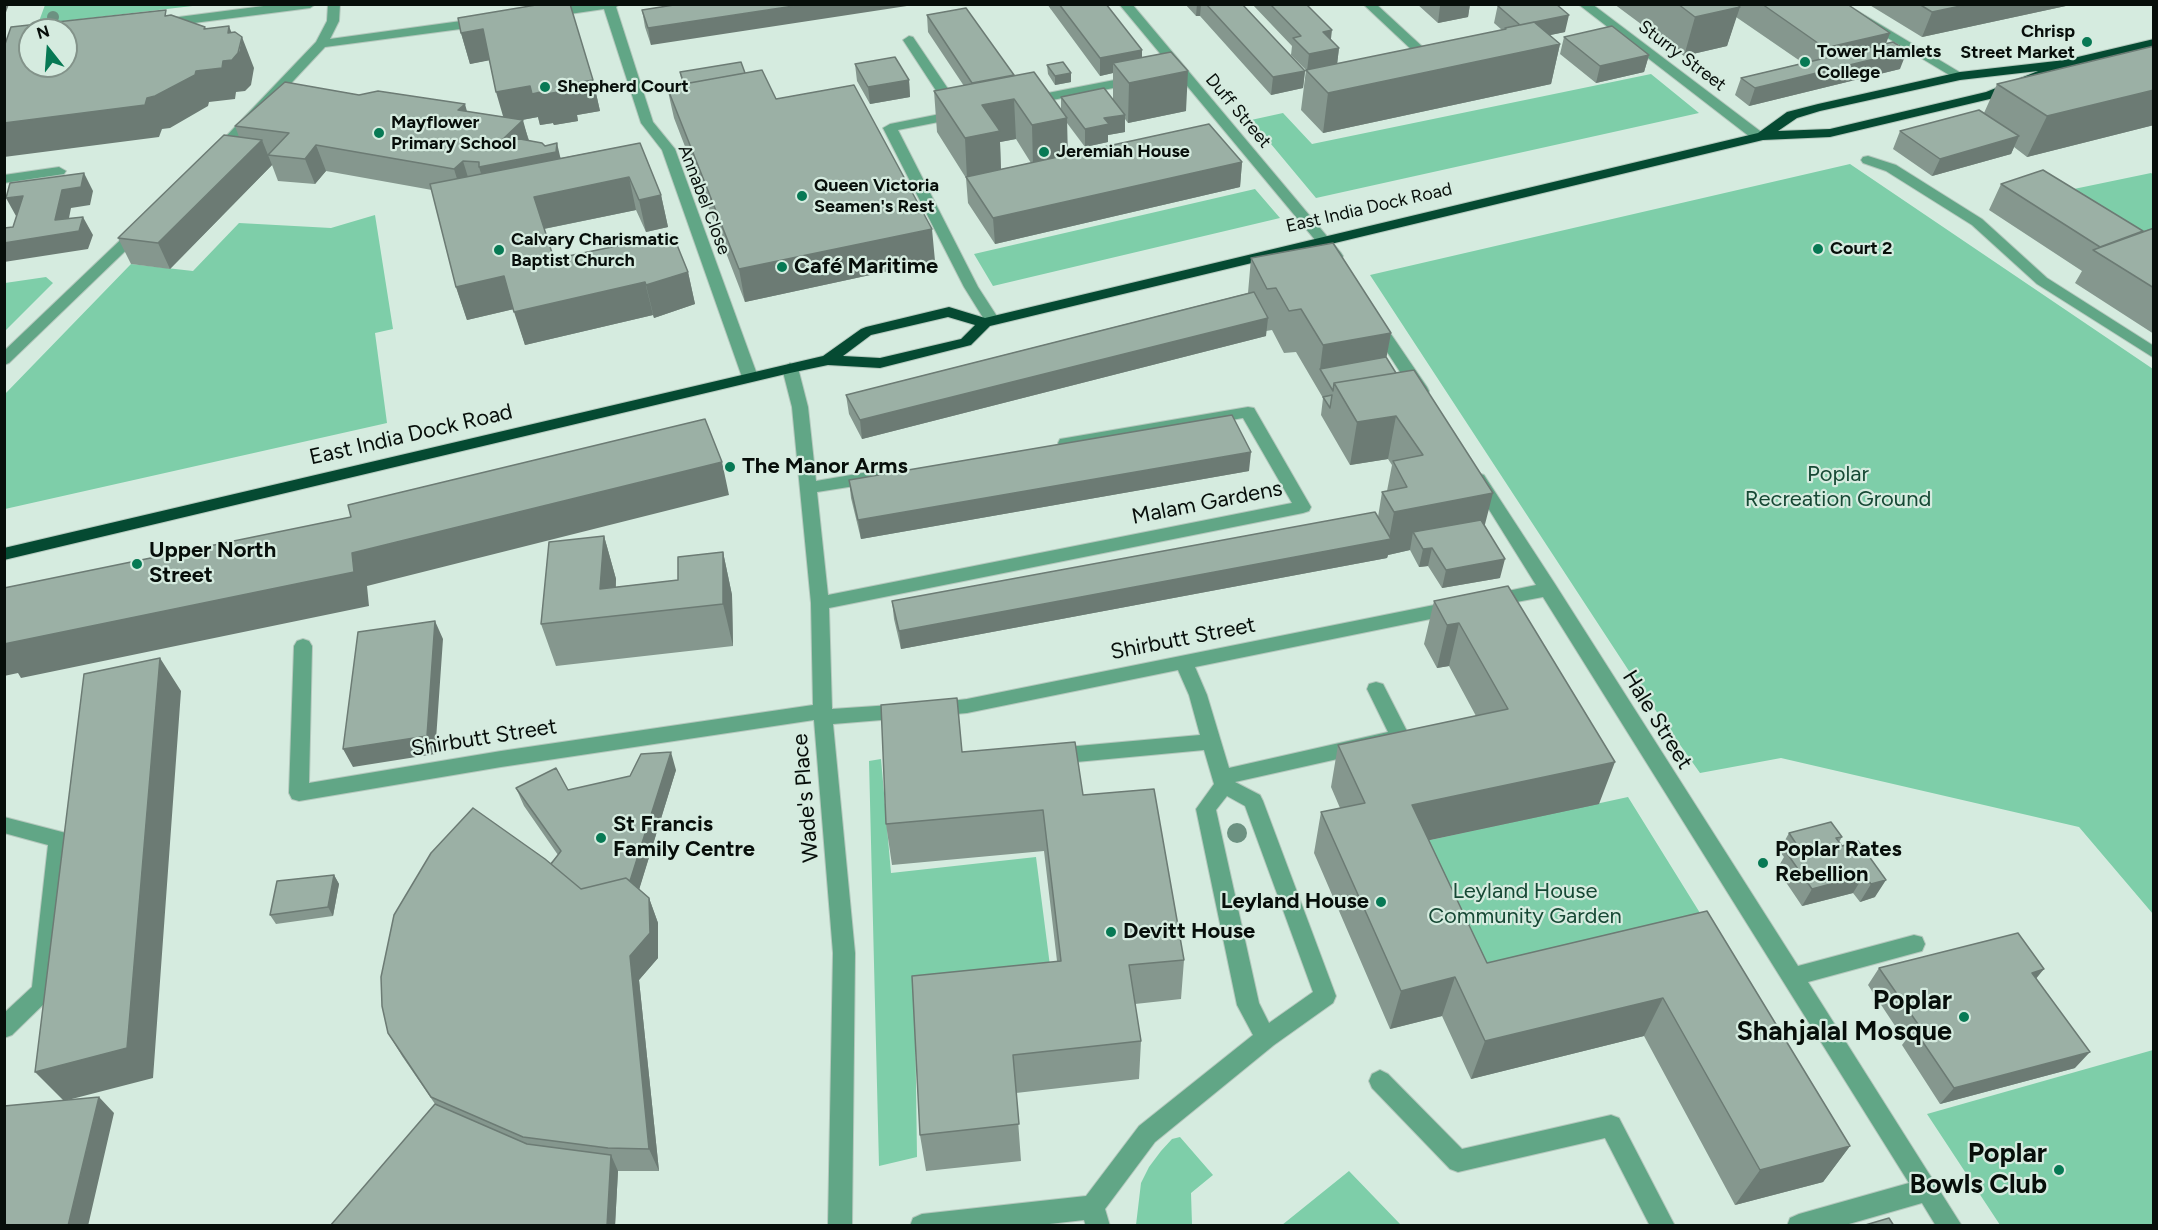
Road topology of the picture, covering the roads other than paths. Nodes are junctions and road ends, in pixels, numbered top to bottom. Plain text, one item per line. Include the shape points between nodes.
1 (310, 4) edge
2 (334, 4) edge
3 (1125, 4) edge
4 (1369, 4) edge
5 (1584, 4) edge
6 (1837, 4) edge
7 (611, 5) edge
8 (542, 14) edge
9 (497, 20) edge
10 (156, 24) edge
11 (909, 40) dead end
12 (321, 44) junction
13 (2154, 44) edge
14 (2065, 64) junction
15 (1435, 65) edge
16 (1181, 71) junction
17 (1960, 76) junction
18 (1011, 104) edge
19 (1761, 136) junction
20 (1868, 160) dead end
21 (209, 162) edge
22 (59, 171) dead end
23 (4, 179) edge
24 (150, 219) edge
25 (1323, 240) junction
26 (1345, 269) edge
27 (1365, 305) edge
28 (988, 322) junction
29 (2154, 353) edge
30 (4, 360) edge
31 (828, 360) junction
32 (790, 368) junction
33 (750, 377) junction
34 (1429, 404) edge
35 (1050, 446) edge
36 (1467, 462) edge
37 (887, 475) edge
38 (807, 488) junction
39 (4, 554) edge
40 (1550, 589) junction
41 (820, 603) junction
42 (303, 646) dead end
43 (1185, 664) junction
44 (1376, 689) dead end
45 (823, 714) junction
46 (1212, 741) junction
47 (1035, 758) edge
48 (1223, 781) junction
49 (4, 825) edge
50 (1914, 944) dead end
51 (1791, 977) junction
52 (4, 1028) edge
53 (1266, 1038) junction
54 (1380, 1081) dead end
55 (1926, 1190) junction
56 (1095, 1216) edge
57 (840, 1226) edge
58 (922, 1226) edge
59 (1663, 1226) edge
60 (1799, 1226) edge
61 (1950, 1226) edge

1 - 10 street
2 - 12 street via 333,21
3 - 16 street, Duff Street
4 - 15 street
5 - 19 street, Sturry Street
6 - 17 street
7 - 8 street
7 - 33 street, Annabel Close via 647,123 668,149
9 - 12 street
11 - 28 street via 963,113 890,128
12 - 21 street
13 - 14 highway, East India Dock Road
14 - 17 highway, East India Dock Road
14 - 19 highway, East India Dock Road via 1989,95 1874,123 1830,133
16 - 18 street
16 - 25 street, Duff Street
17 - 19 highway, East India Dock Road via 1792,115
19 - 25 highway, East India Dock Road
20 - 29 street via 1891,168 1977,222 2042,281
22 - 23 street
24 - 30 street
25 - 26 street
25 - 28 highway, East India Dock Road
27 - 34 street
28 - 31 highway, East India Dock Road via 966,342 880,363
28 - 31 highway, East India Dock Road via 949,312 866,332
31 - 32 highway, East India Dock Road
32 - 33 highway, East India Dock Road
32 - 38 street, Wade's Place via 800,406
33 - 39 highway, East India Dock Road
35 - 41 street, Malam Gardens via 1248,412 1303,507
36 - 40 street, Hale Street
37 - 38 street
38 - 41 street, Wade's Place
40 - 43 street, Shirbutt Street
40 - 51 street, Hale Street
41 - 45 street, Wade's Place
42 - 45 street, Shirbutt Street via 299,793 492,760
43 - 45 street, Shirbutt Street via 968,706
43 - 46 street
44 - 48 street via 1401,737
45 - 57 street, Wade's Place via 844,953
46 - 47 street
46 - 48 street
48 - 53 street via 1206,808 1248,1005
48 - 53 street via 1253,801 1325,996
49 - 52 street via 59,839 42,991
50 - 51 street
51 - 55 street, Hale Street
53 - 56 street via 1147,1134
54 - 59 street via 1458,1161 1611,1126
55 - 60 street
55 - 61 street, Hale Street
56 - 58 street

